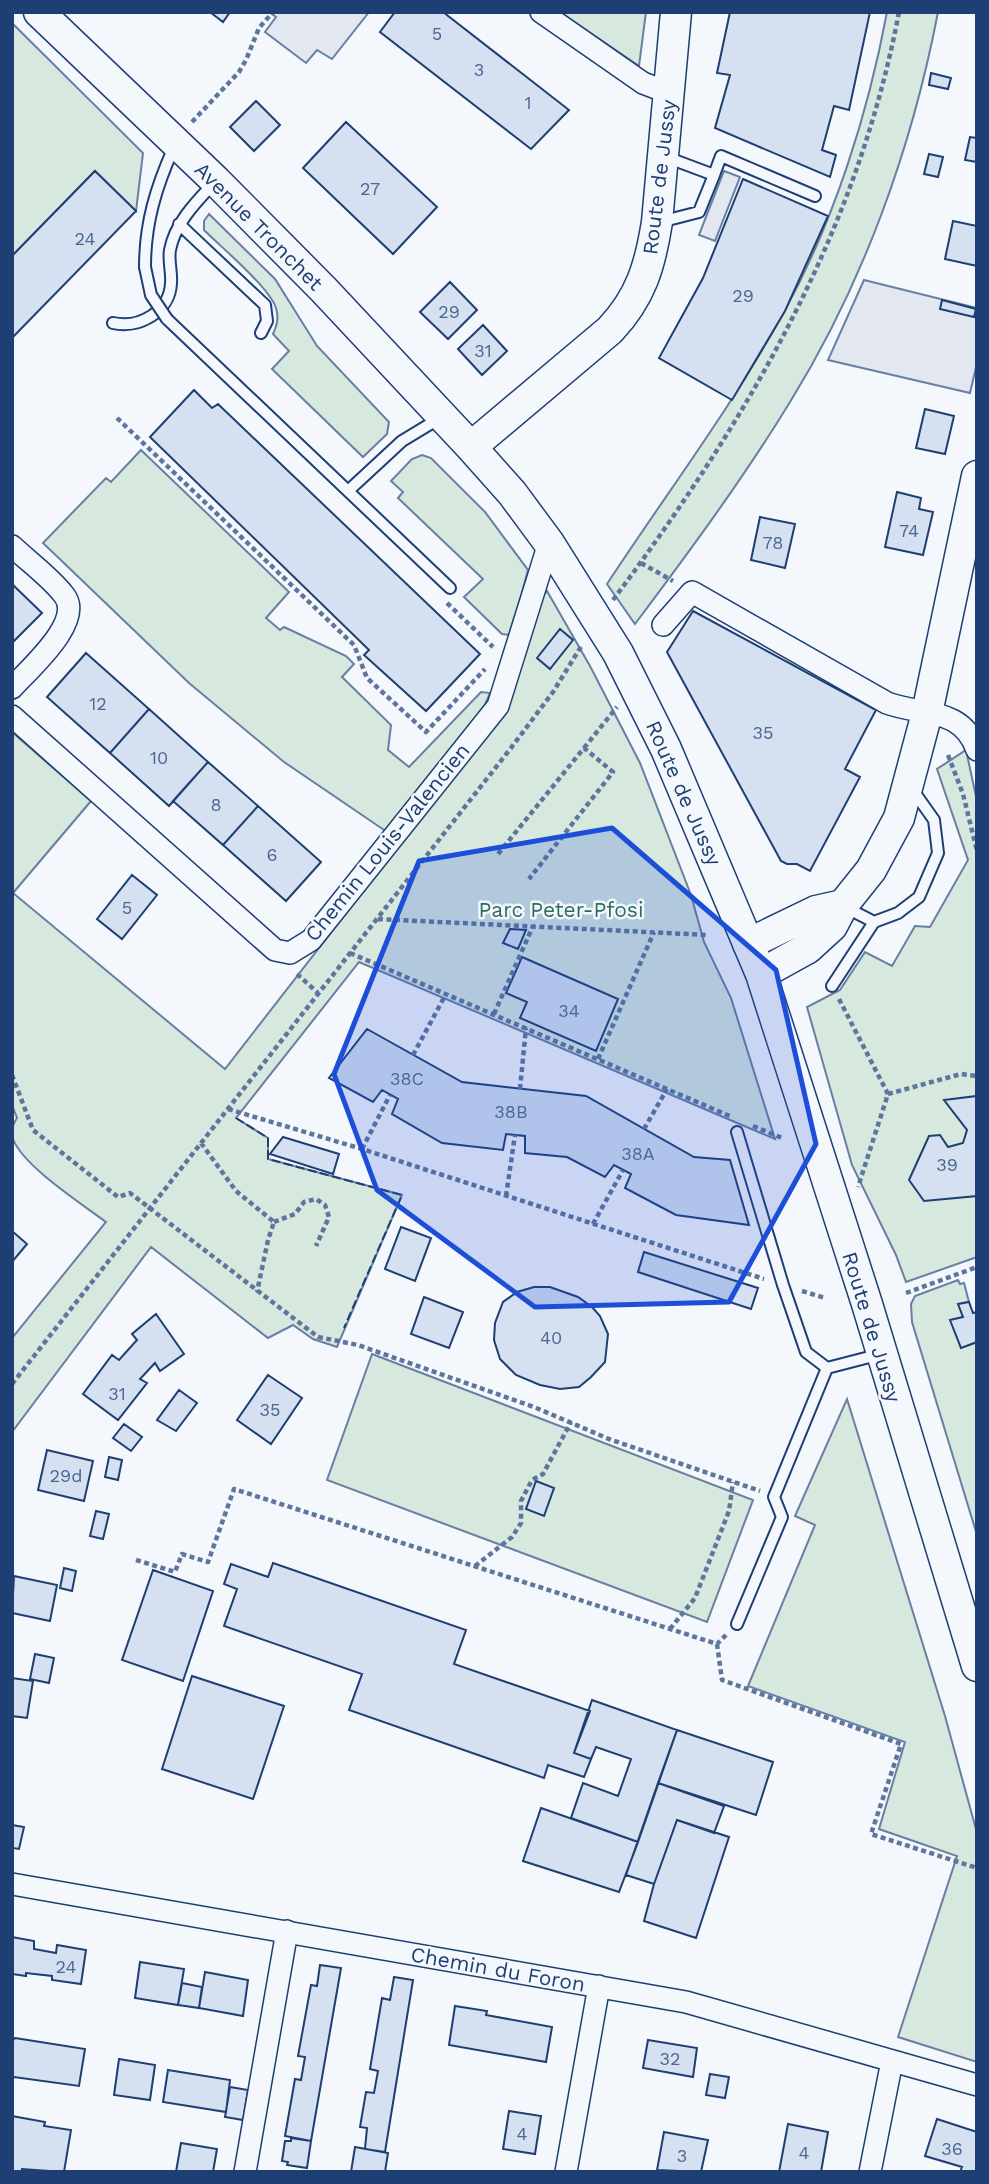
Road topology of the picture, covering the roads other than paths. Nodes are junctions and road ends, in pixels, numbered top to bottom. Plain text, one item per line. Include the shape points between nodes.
1 (39, 12) edge
2 (541, 12) edge
3 (676, 12) edge
4 (650, 90) junction
5 (183, 133) junction
6 (663, 156) junction
7 (714, 175) junction
8 (216, 181) junction
9 (815, 196) dead end
10 (657, 222) junction
11 (179, 224) junction
12 (113, 323) dead end
13 (261, 333) dead end
14 (443, 417) junction
15 (471, 447) junction
16 (977, 476) edge
17 (348, 491) junction
18 (549, 543) junction
19 (12, 546) edge
20 (450, 588) road end
21 (663, 625) dead end
22 (12, 688) edge
23 (927, 713) junction
24 (12, 716) edge
25 (977, 750) edge
26 (908, 785) junction
27 (843, 905) junction
28 (874, 922) junction
29 (748, 944) junction
30 (761, 974) junction
31 (832, 986) road end
32 (737, 1132) dead end
33 (881, 1354) junction
34 (827, 1368) junction
35 (737, 1625) road end
36 (977, 1666) edge
37 (12, 1884) edge
38 (287, 1931) junction
39 (600, 1986) junction
40 (892, 2061) junction
41 (977, 2085) edge
42 (245, 2172) edge
43 (566, 2172) edge
44 (870, 2172) edge

1 - 5 main road, Avenue Tronchet
2 - 4 street
3 - 4 main road, Route de Jussy
4 - 6 main road, Route de Jussy
5 - 8 main road, Avenue Tronchet
5 - 17 lane, bridge via 145,236 151,295 167,319
6 - 7 lane
6 - 10 main road, Route de Jussy
7 - 9 lane via 721,156
7 - 10 lane via 699,212
8 - 11 lane
8 - 14 main road, Avenue Tronchet
10 - 15 main road, Route de Jussy via 652,257 641,287 622,317
11 - 12 lane via 169,251 169,299 141,322
11 - 13 lane via 265,305 267,321
14 - 15 main road, Avenue Tronchet
14 - 17 lane via 402,441
15 - 18 main road, Route de Jussy
16 - 23 main road
17 - 20 lane
18 - 24 street, Chemin Louis-Valencien via 501,663 498,706 311,940 290,953 275,950
18 - 29 main road, Route de Jussy via 599,620 654,725
19 - 22 street via 66,596 70,609 65,628
21 - 23 street via 692,592 887,703
23 - 25 street via 950,717 970,732
23 - 26 main road
26 - 27 main road via 885,847
26 - 28 lane via 934,820 939,853 919,897 898,913
27 - 28 lane
27 - 29 main road via 816,911
27 - 30 main road via 832,926 808,948
28 - 31 lane
29 - 30 main road, Route de Jussy
30 - 33 main road, Route de Jussy
32 - 34 lane via 806,1352
33 - 34 lane
33 - 36 main road, Route de Jussy
34 - 35 lane via 774,1497 782,1517
37 - 38 street, Chemin du Foron
38 - 39 street, Chemin du Foron
38 - 42 street
39 - 40 street, Chemin du Foron via 686,2002
39 - 43 street
40 - 41 street, Chemin du Foron
40 - 44 street

